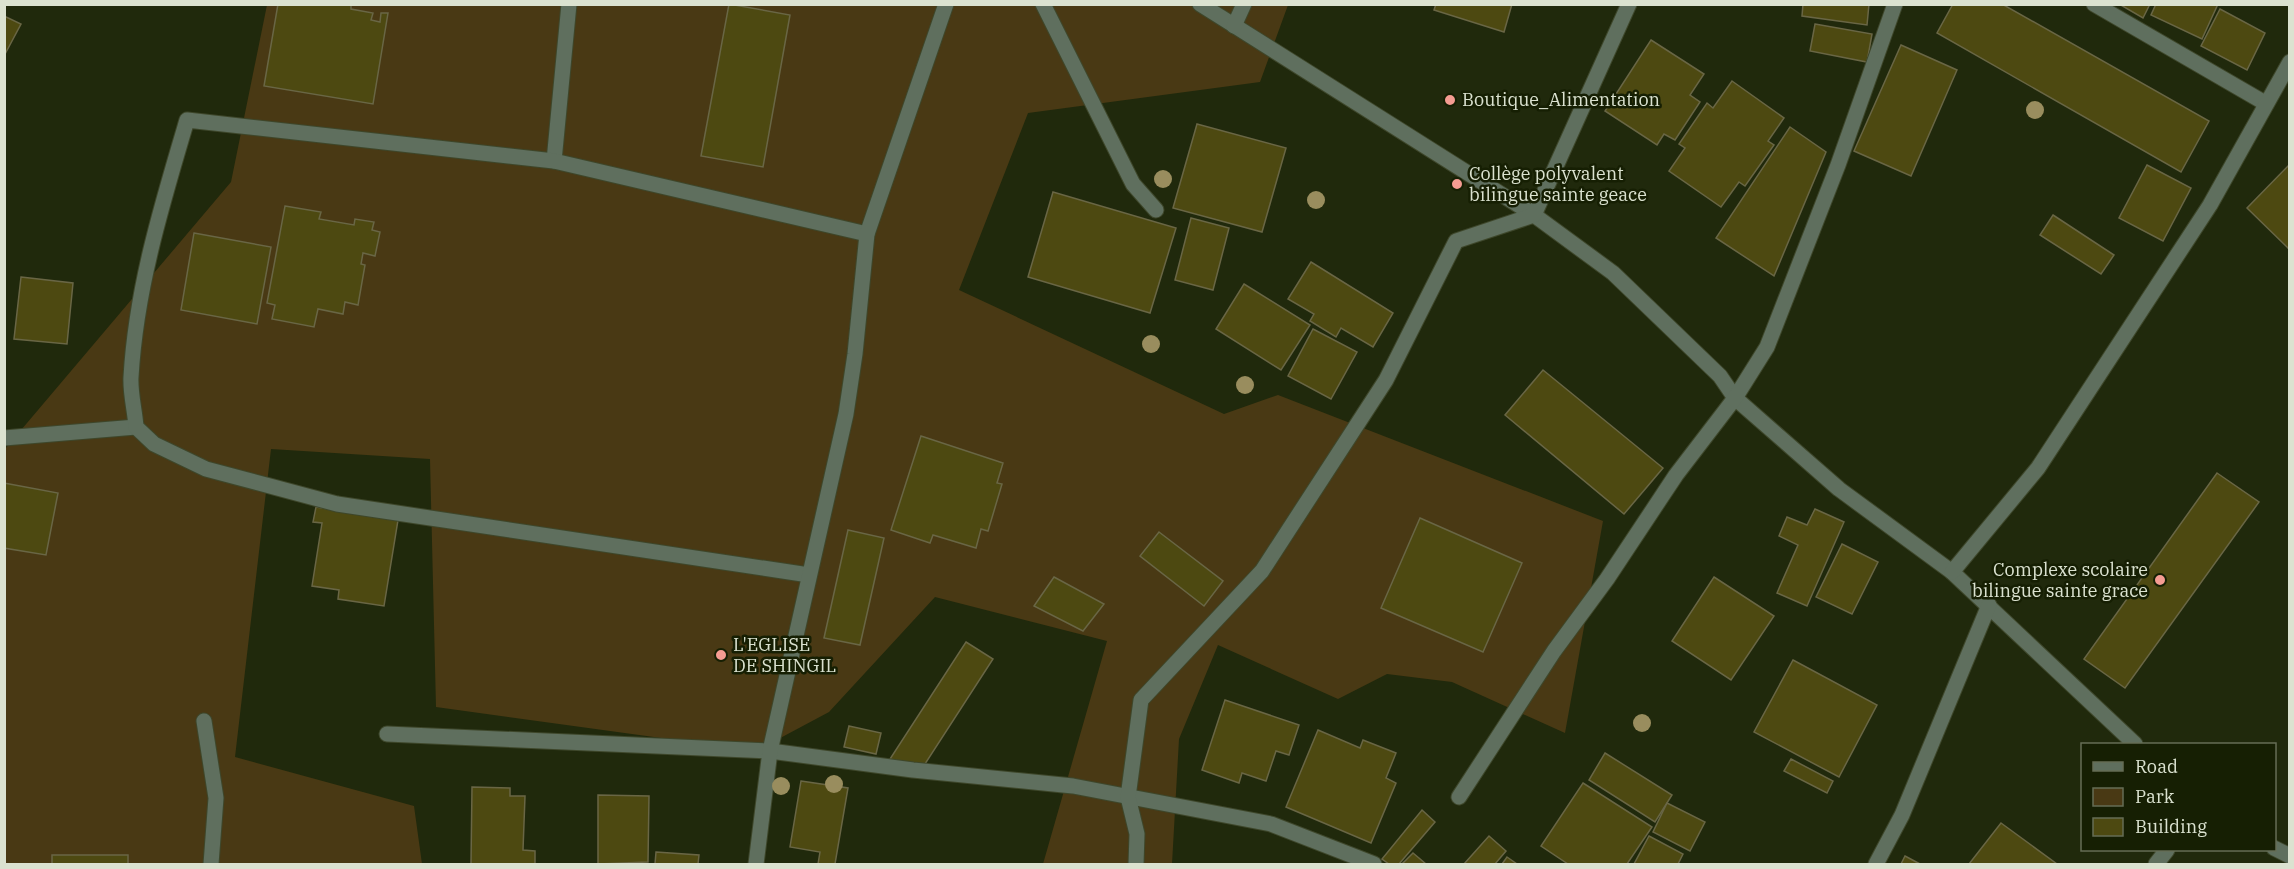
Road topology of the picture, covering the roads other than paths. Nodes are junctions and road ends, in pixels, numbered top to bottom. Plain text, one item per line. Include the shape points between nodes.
1 (568, 4) edge
2 (946, 4) edge
3 (1042, 4) edge
4 (1200, 4) edge
5 (1244, 4) edge
6 (1629, 4) edge
7 (1894, 4) edge
8 (2094, 4) edge
9 (1234, 26) junction
10 (2289, 62) edge
11 (2265, 103) junction
12 (554, 161) junction
13 (1156, 210) dead end
14 (1534, 215) junction
15 (867, 234) junction
16 (1735, 398) junction
17 (136, 427) junction
18 (4, 438) edge
19 (1952, 572) junction
20 (809, 575) junction
21 (1989, 605) junction
22 (204, 721) dead end
23 (387, 734) dead end
24 (2134, 743) edge
25 (770, 751) junction
26 (1459, 796) dead end
27 (1128, 797) junction
28 (2166, 851) edge
29 (211, 864) edge
30 (756, 864) edge
31 (1136, 864) edge
32 (1374, 864) edge
33 (1876, 864) edge
34 (2156, 864) edge

1 - 12 street
2 - 15 street
3 - 13 street via 1133,184
4 - 9 street
5 - 9 street
6 - 14 street
7 - 16 street via 1838,165 1767,347
8 - 11 street
9 - 14 street
10 - 11 street
11 - 19 street via 2210,205 2038,468
12 - 15 street
12 - 17 street via 187,120 155,227 141,301 131,379
14 - 16 street via 1613,273 1720,376
14 - 27 street via 1456,241 1386,380 1262,571 1141,700
15 - 20 street via 846,414
16 - 19 street via 1839,489
16 - 26 street via 1554,651
17 - 18 street
17 - 20 street via 154,444 206,469 338,504
19 - 21 street
20 - 25 street
21 - 24 street
21 - 33 street via 1902,815
22 - 29 street via 216,798
23 - 25 street
25 - 27 street via 1073,786
25 - 30 street
27 - 31 street via 1137,834
27 - 32 street via 1271,824
28 - 34 street

